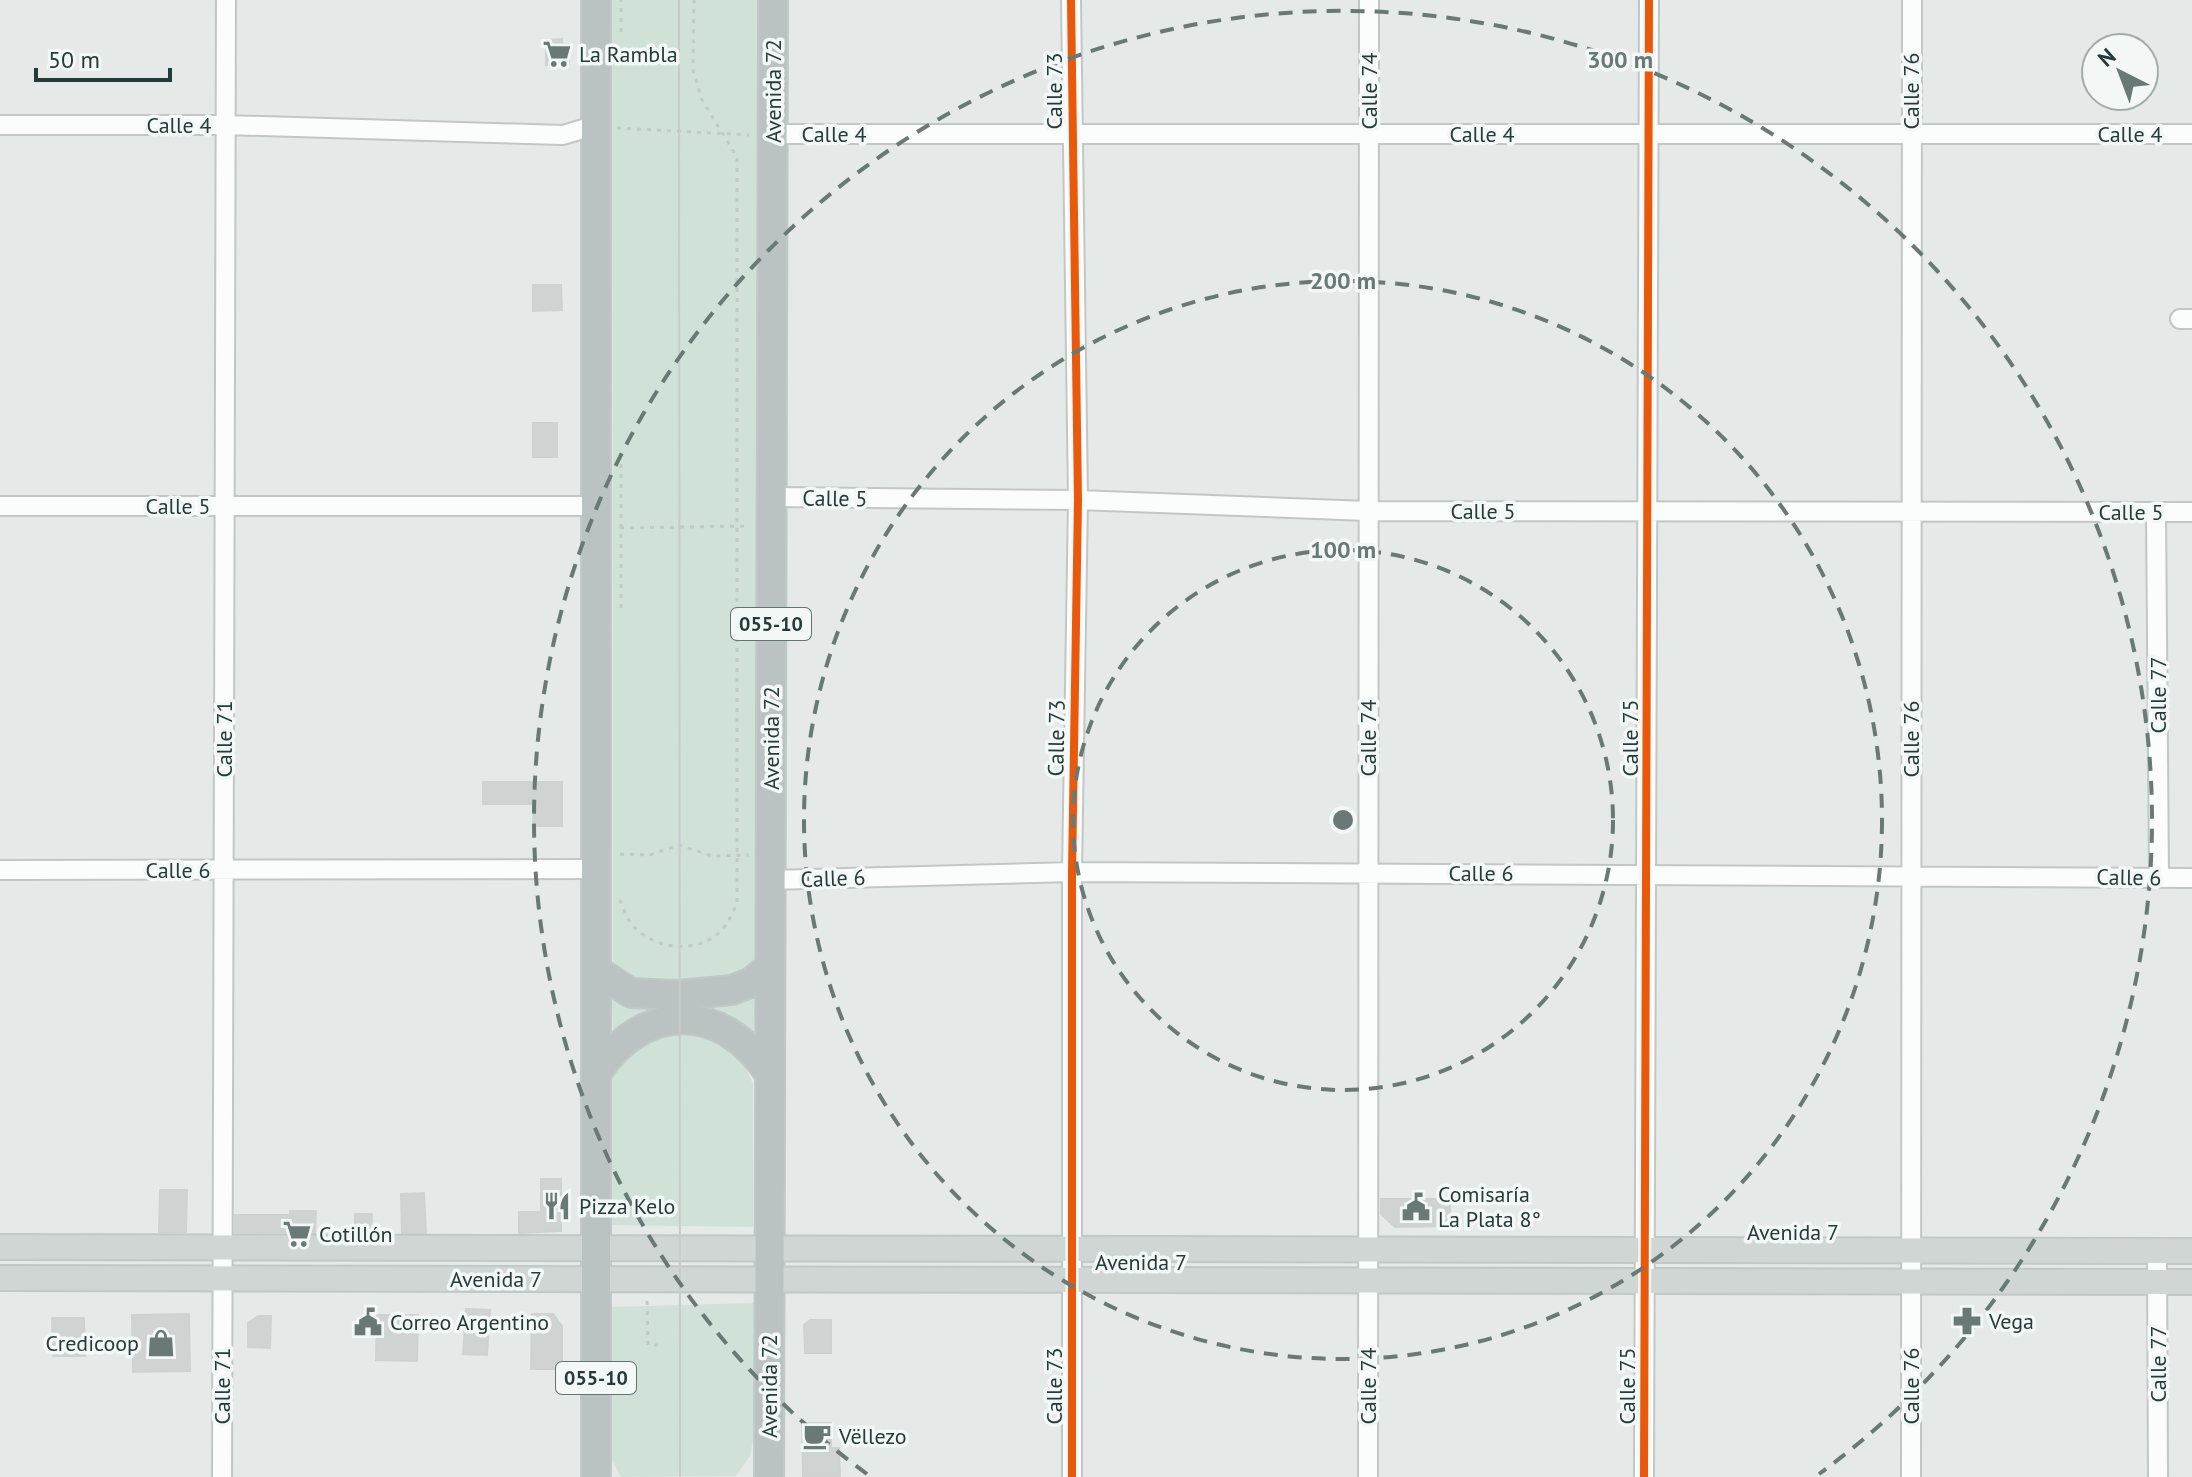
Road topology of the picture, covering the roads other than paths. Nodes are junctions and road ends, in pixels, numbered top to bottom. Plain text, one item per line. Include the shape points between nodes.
1 (226, 0) edge
2 (596, 0) edge
3 (773, 0) edge
4 (1071, 0) edge
5 (1369, 0) edge
6 (1649, 0) edge
7 (1912, 0) edge
8 (611, 122) junction
9 (0, 125) edge
10 (225, 125) junction
11 (773, 134) junction
12 (1072, 134) junction
13 (1369, 134) junction
14 (1649, 134) junction
15 (1911, 134) junction
16 (2192, 134) edge
17 (773, 497) junction
18 (1078, 500) junction
19 (0, 506) edge
20 (225, 506) junction
21 (1368, 511) junction
22 (1649, 511) junction
23 (1911, 511) junction
24 (2156, 512) junction
25 (2192, 512) edge
26 (604, 521) junction
27 (596, 860) junction
28 (770, 868) junction
29 (0, 870) edge
30 (224, 870) junction
31 (1072, 872) junction
32 (1368, 873) junction
33 (1648, 874) junction
34 (1910, 874) junction
35 (2159, 877) junction
36 (2192, 878) edge
37 (770, 967) junction
38 (596, 970) junction
39 (597, 1072) junction
40 (769, 1073) junction
41 (0, 1247) edge
42 (223, 1247) junction
43 (596, 1247) junction
44 (770, 1247) junction
45 (1072, 1249) junction
46 (1645, 1249) junction
47 (1368, 1250) junction
48 (1911, 1251) junction
49 (2157, 1251) junction
50 (2192, 1251) edge
51 (0, 1278) edge
52 (222, 1279) junction
53 (596, 1279) junction
54 (770, 1279) junction
55 (1072, 1280) junction
56 (1368, 1280) junction
57 (1645, 1281) junction
58 (1911, 1281) junction
59 (2192, 1282) edge
60 (2158, 1283) junction
61 (769, 1464) edge
62 (600, 1471) edge
63 (222, 1477) edge
64 (754, 1477) edge
65 (1072, 1477) edge
66 (1368, 1477) edge
67 (1644, 1477) edge
68 (1911, 1477) edge
69 (2158, 1477) edge

1 - 10 street, Calle 71
2 - 8 highway, 055-10
3 - 11 highway, Avenida 72 / 055-10
4 - 12 street, Calle 73
5 - 13 street, Calle 74
6 - 14 street, Calle 75
7 - 15 street, Calle 76
8 - 10 street, Calle 4 via 563,135
8 - 26 highway, 055-10
9 - 10 street, Calle 4
10 - 20 street, Calle 71
11 - 12 street, Calle 4
11 - 17 highway, Avenida 72 / 055-10
12 - 13 street, Calle 4
12 - 18 street, Calle 73
13 - 14 street, Calle 4
13 - 21 street, Calle 74
14 - 15 street, Calle 4
14 - 22 street, Calle 75
15 - 16 street, Calle 4
15 - 23 street, Calle 76
17 - 18 street, Calle 5
17 - 28 highway, Avenida 72 / 055-10
18 - 21 street, Calle 5
18 - 31 street, Calle 73
19 - 20 street, Calle 5
20 - 26 street, Calle 5
20 - 30 street, Calle 71
21 - 22 street, Calle 5
21 - 32 street, Calle 74
22 - 23 street, Calle 5
22 - 33 street, Calle 75
23 - 24 street, Calle 5
23 - 34 street, Calle 76
24 - 25 street, Calle 5
24 - 35 street, Calle 77
26 - 27 highway, 055-10
27 - 30 street, Calle 6
27 - 38 highway, 055-10
28 - 31 street, Calle 6
28 - 37 highway, Avenida 72 / 055-10
29 - 30 street, Calle 6
30 - 42 street, Calle 71
31 - 32 street, Calle 6
31 - 45 street, Calle 73
32 - 33 street, Calle 6
32 - 47 street, Calle 74
33 - 34 street, Calle 6
33 - 46 street, Calle 75
34 - 35 street, Calle 6
34 - 48 street, Calle 76
35 - 36 street, Calle 6
37 - 38 highway via 732,990 678,995 631,993
37 - 40 highway, Avenida 72 / 055-10
38 - 39 highway, 055-10
39 - 40 highway via 630,1034 678,1019 706,1021 732,1032 754,1050
39 - 43 highway, 055-10
40 - 44 highway, Avenida 72 / 055-10
41 - 42 main road, Avenida 7
42 - 43 main road, Avenida 7
42 - 52 street, Calle 71
43 - 44 main road, Avenida 7
43 - 53 highway, 055-10
44 - 45 main road, Avenida 7
44 - 54 highway, Avenida 72 / 055-10
45 - 47 main road, Avenida 7
45 - 55 street, Calle 73
46 - 47 main road, Avenida 7
46 - 48 main road, Avenida 7
46 - 57 street, Calle 75
47 - 56 street, Calle 74
48 - 49 main road, Avenida 7
48 - 58 street, Calle 76
49 - 50 main road, Avenida 7
49 - 60 street, Calle 77
51 - 52 main road, Avenida 7
52 - 53 main road, Avenida 7
52 - 63 street, Calle 71
53 - 54 main road, Avenida 7
53 - 62 highway, 055-10
54 - 55 main road, Avenida 7
54 - 61 highway, Avenida 72 / 055-10
55 - 56 main road, Avenida 7
55 - 65 street, Calle 73
56 - 57 main road, Avenida 7
56 - 66 street, Calle 74
57 - 58 main road, Avenida 7
57 - 67 street, Calle 75
58 - 60 main road, Avenida 7
58 - 68 street, Calle 76
59 - 60 main road, Avenida 7
60 - 69 street, Calle 77
61 - 64 highway

